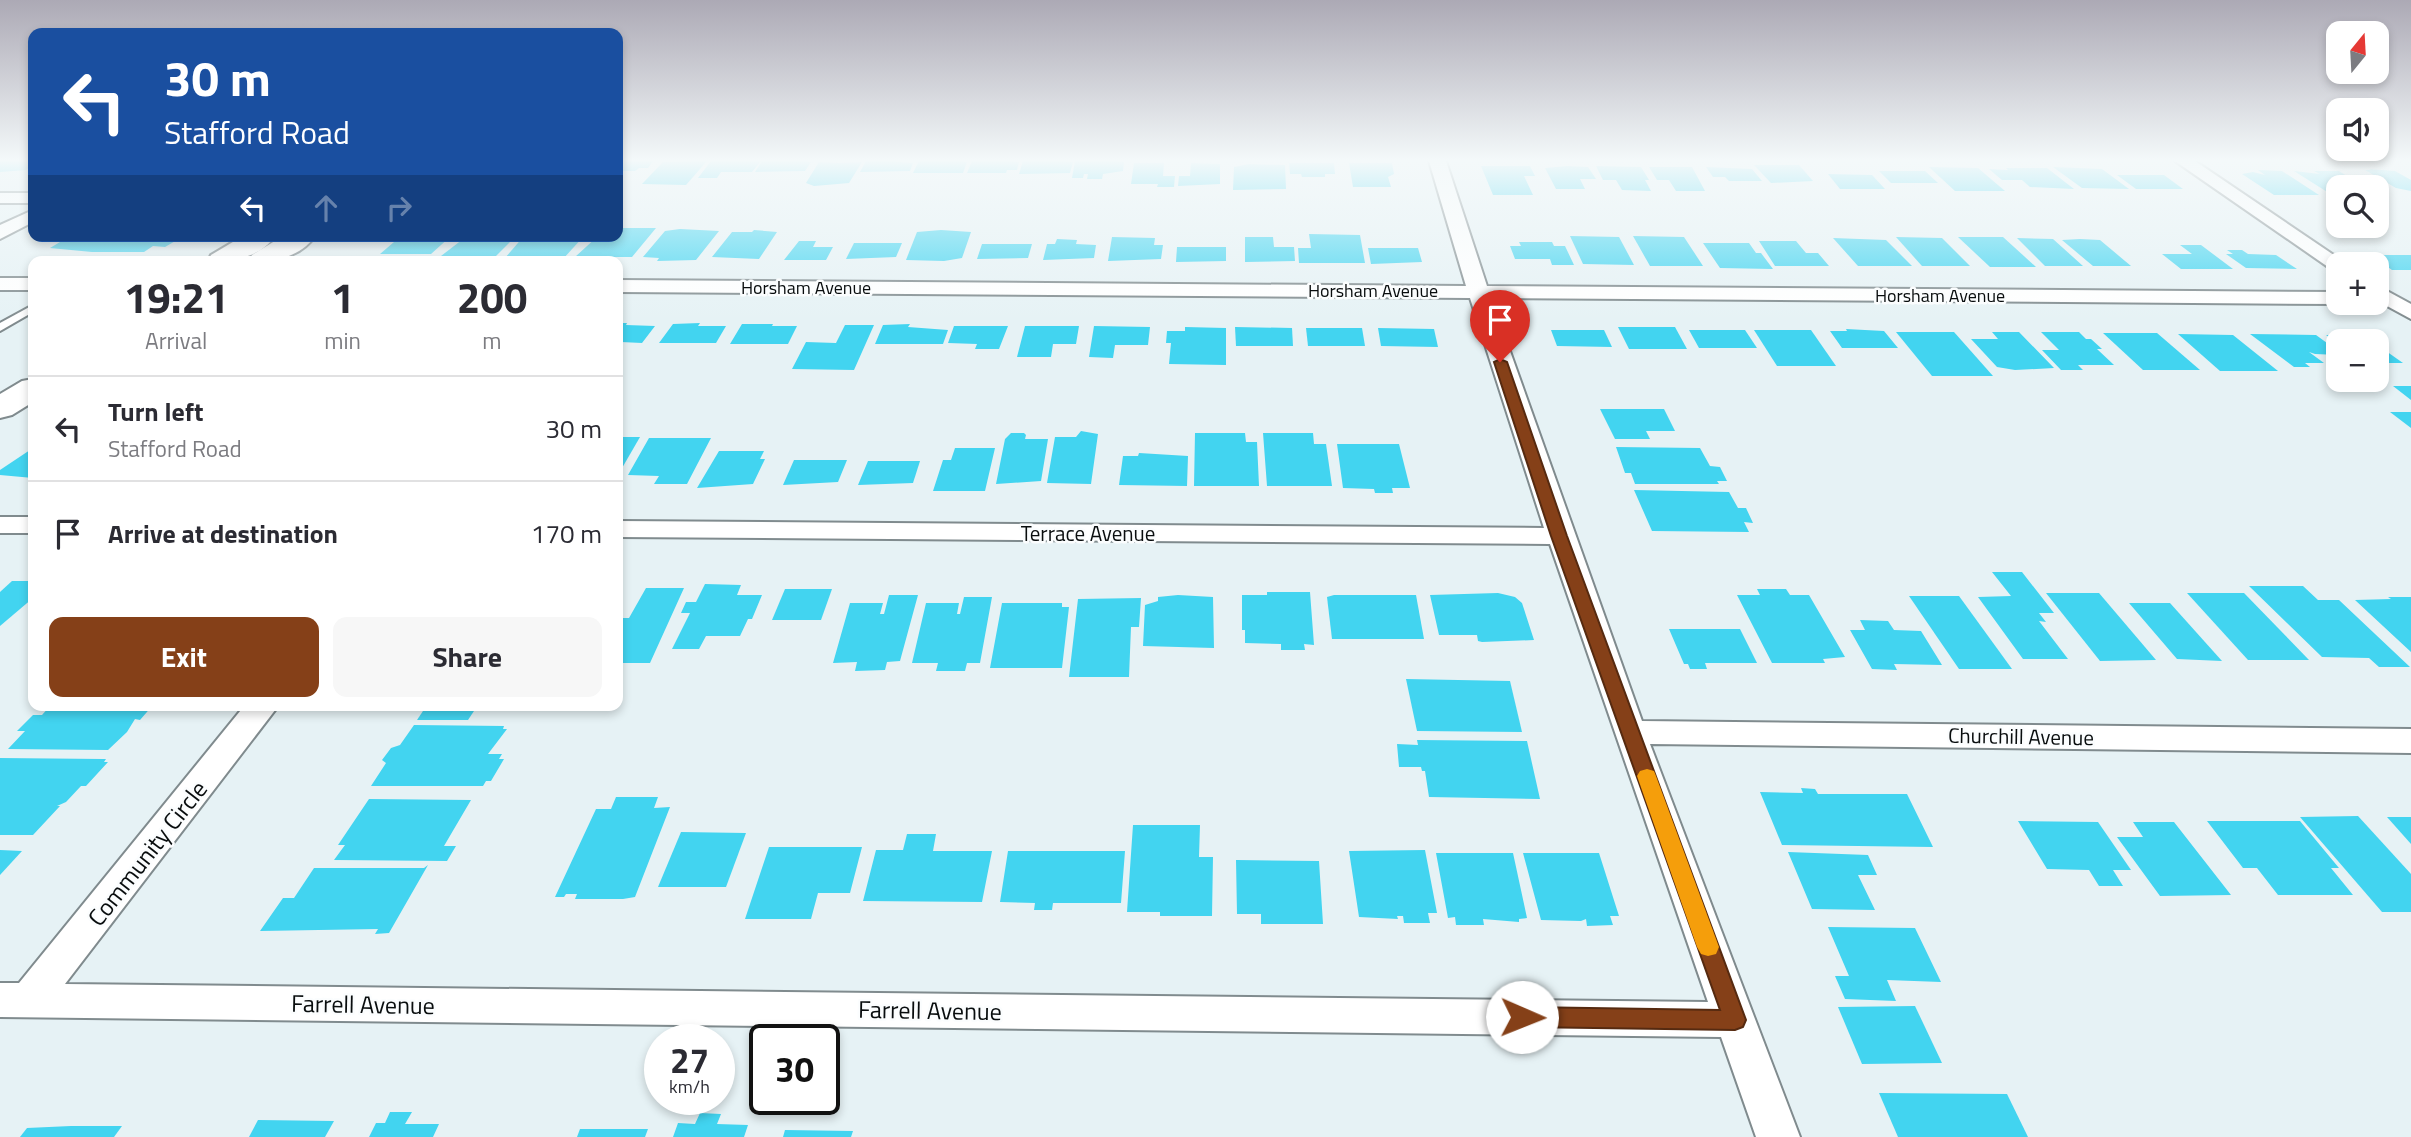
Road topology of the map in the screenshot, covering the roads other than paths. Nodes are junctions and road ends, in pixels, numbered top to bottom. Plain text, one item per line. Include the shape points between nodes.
1 (1453, 214) edge
2 (2261, 214) edge
3 (28, 218) edge
4 (0, 233) edge
5 (252, 242) edge
6 (292, 242) edge
7 (229, 256) edge
8 (270, 256) edge
9 (2326, 257) edge
10 (0, 284) edge
11 (28, 284) edge
12 (623, 286) edge
13 (1476, 291) junction
14 (2389, 297) edge
15 (2326, 298) edge
16 (2411, 298) edge
17 (2389, 301) edge
18 (28, 311) edge
19 (2411, 313) edge
20 (0, 328) edge
21 (28, 390) edge
22 (0, 408) edge
23 (0, 525) edge
24 (28, 526) edge
25 (623, 529) edge
26 (1559, 536) junction
27 (258, 711) edge
28 (1631, 732) junction
29 (2411, 741) edge
30 (15, 1000) edge
31 (1735, 1020) junction
32 (1778, 1137) edge

1 - 13 street
2 - 9 street
3 - 4 street
5 - 7 main road
6 - 8 main road
10 - 11 street
12 - 13 street, Horsham Avenue
13 - 15 street, Horsham Avenue
13 - 26 street
14 - 16 street
17 - 19 street
18 - 20 lane
21 - 22 main road
23 - 24 street
25 - 26 street, Terrace Avenue
26 - 28 street
27 - 30 street, Community Circle
28 - 29 street, Churchill Avenue
28 - 31 street
30 - 31 street, Farrell Avenue
31 - 32 street

